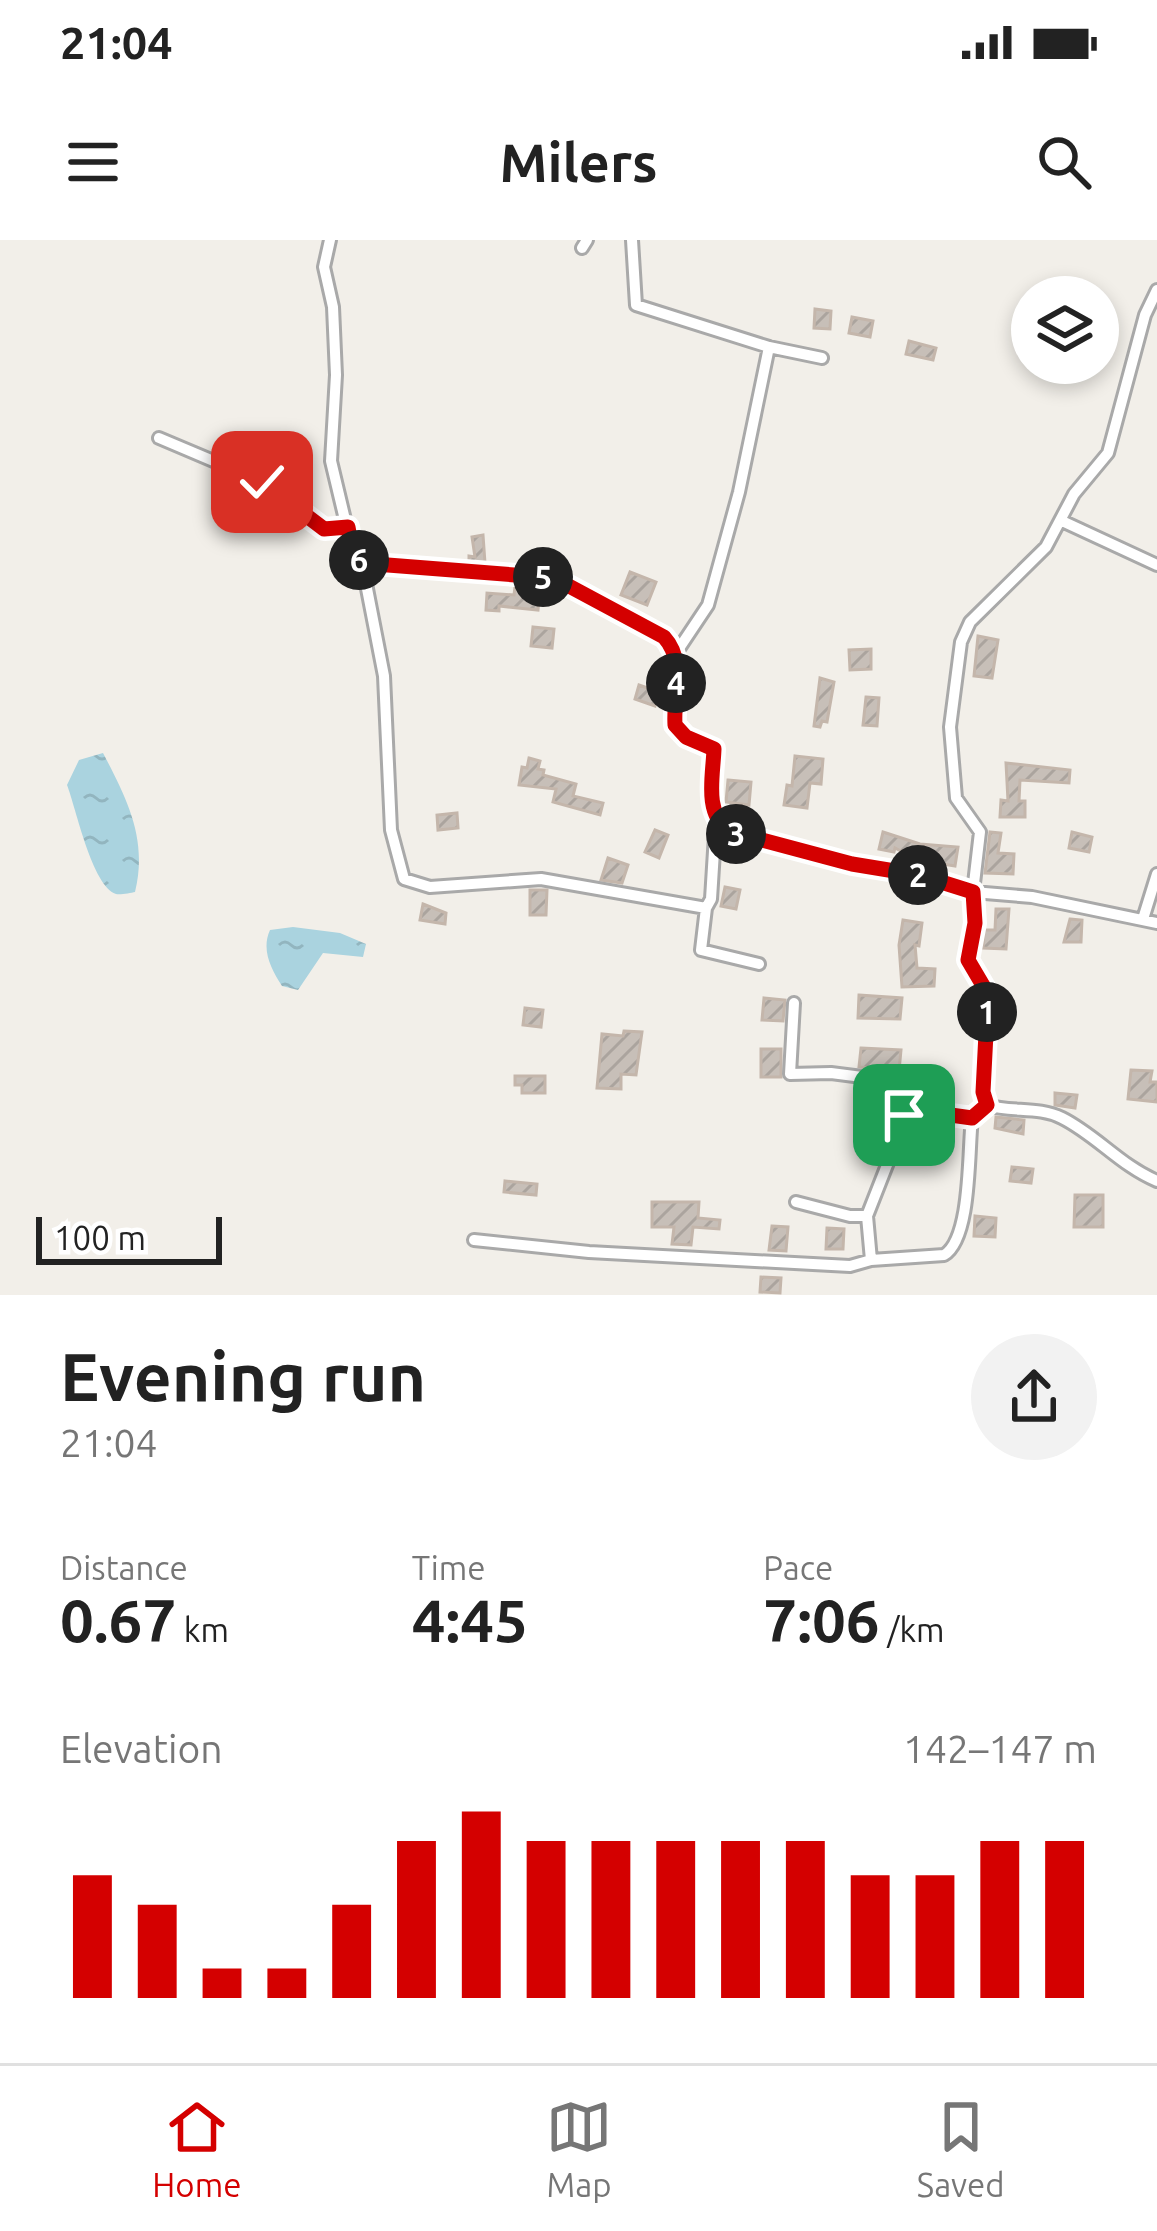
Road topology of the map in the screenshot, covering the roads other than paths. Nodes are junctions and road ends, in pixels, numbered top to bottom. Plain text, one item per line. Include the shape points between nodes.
1 (330, 240) edge
2 (632, 240) edge
3 (1157, 290) edge
4 (769, 347) junction
5 (822, 358) dead end
6 (159, 438) dead end
7 (1062, 521) junction
8 (348, 527) junction
9 (362, 563) junction
10 (1157, 565) edge
11 (676, 653) junction
12 (716, 819) junction
13 (1157, 874) edge
14 (973, 892) junction
15 (706, 908) junction
16 (1143, 919) junction
17 (1157, 923) edge
18 (759, 964) dead end
19 (794, 1004) dead end
20 (987, 1105) junction
21 (908, 1109) junction
22 (972, 1118) junction
23 (1157, 1181) edge
24 (796, 1202) dead end
25 (867, 1216) junction
26 (474, 1240) dead end
27 (871, 1260) junction

1 - 8 street via 324,268 336,376 331,461
2 - 4 street via 636,305
3 - 7 street via 1108,453
4 - 5 street
4 - 11 street via 708,605
6 - 8 street via 262,482 324,529
7 - 10 street
7 - 14 street via 961,642 950,727 956,798 980,832
8 - 9 street
9 - 11 street via 554,578 648,625
9 - 15 street via 384,676 391,830 404,879 430,887 541,878
11 - 12 street via 675,725 714,749
12 - 14 street via 741,836
12 - 15 street
13 - 16 street
14 - 16 street
14 - 20 street via 968,960 988,994
15 - 18 street via 701,950
16 - 17 street
19 - 21 street via 790,1074 901,1082
20 - 22 street
20 - 23 street via 1059,1116
21 - 22 street
21 - 25 street
22 - 27 street via 969,1180 952,1250
24 - 25 street
25 - 27 street
26 - 27 street via 850,1266

